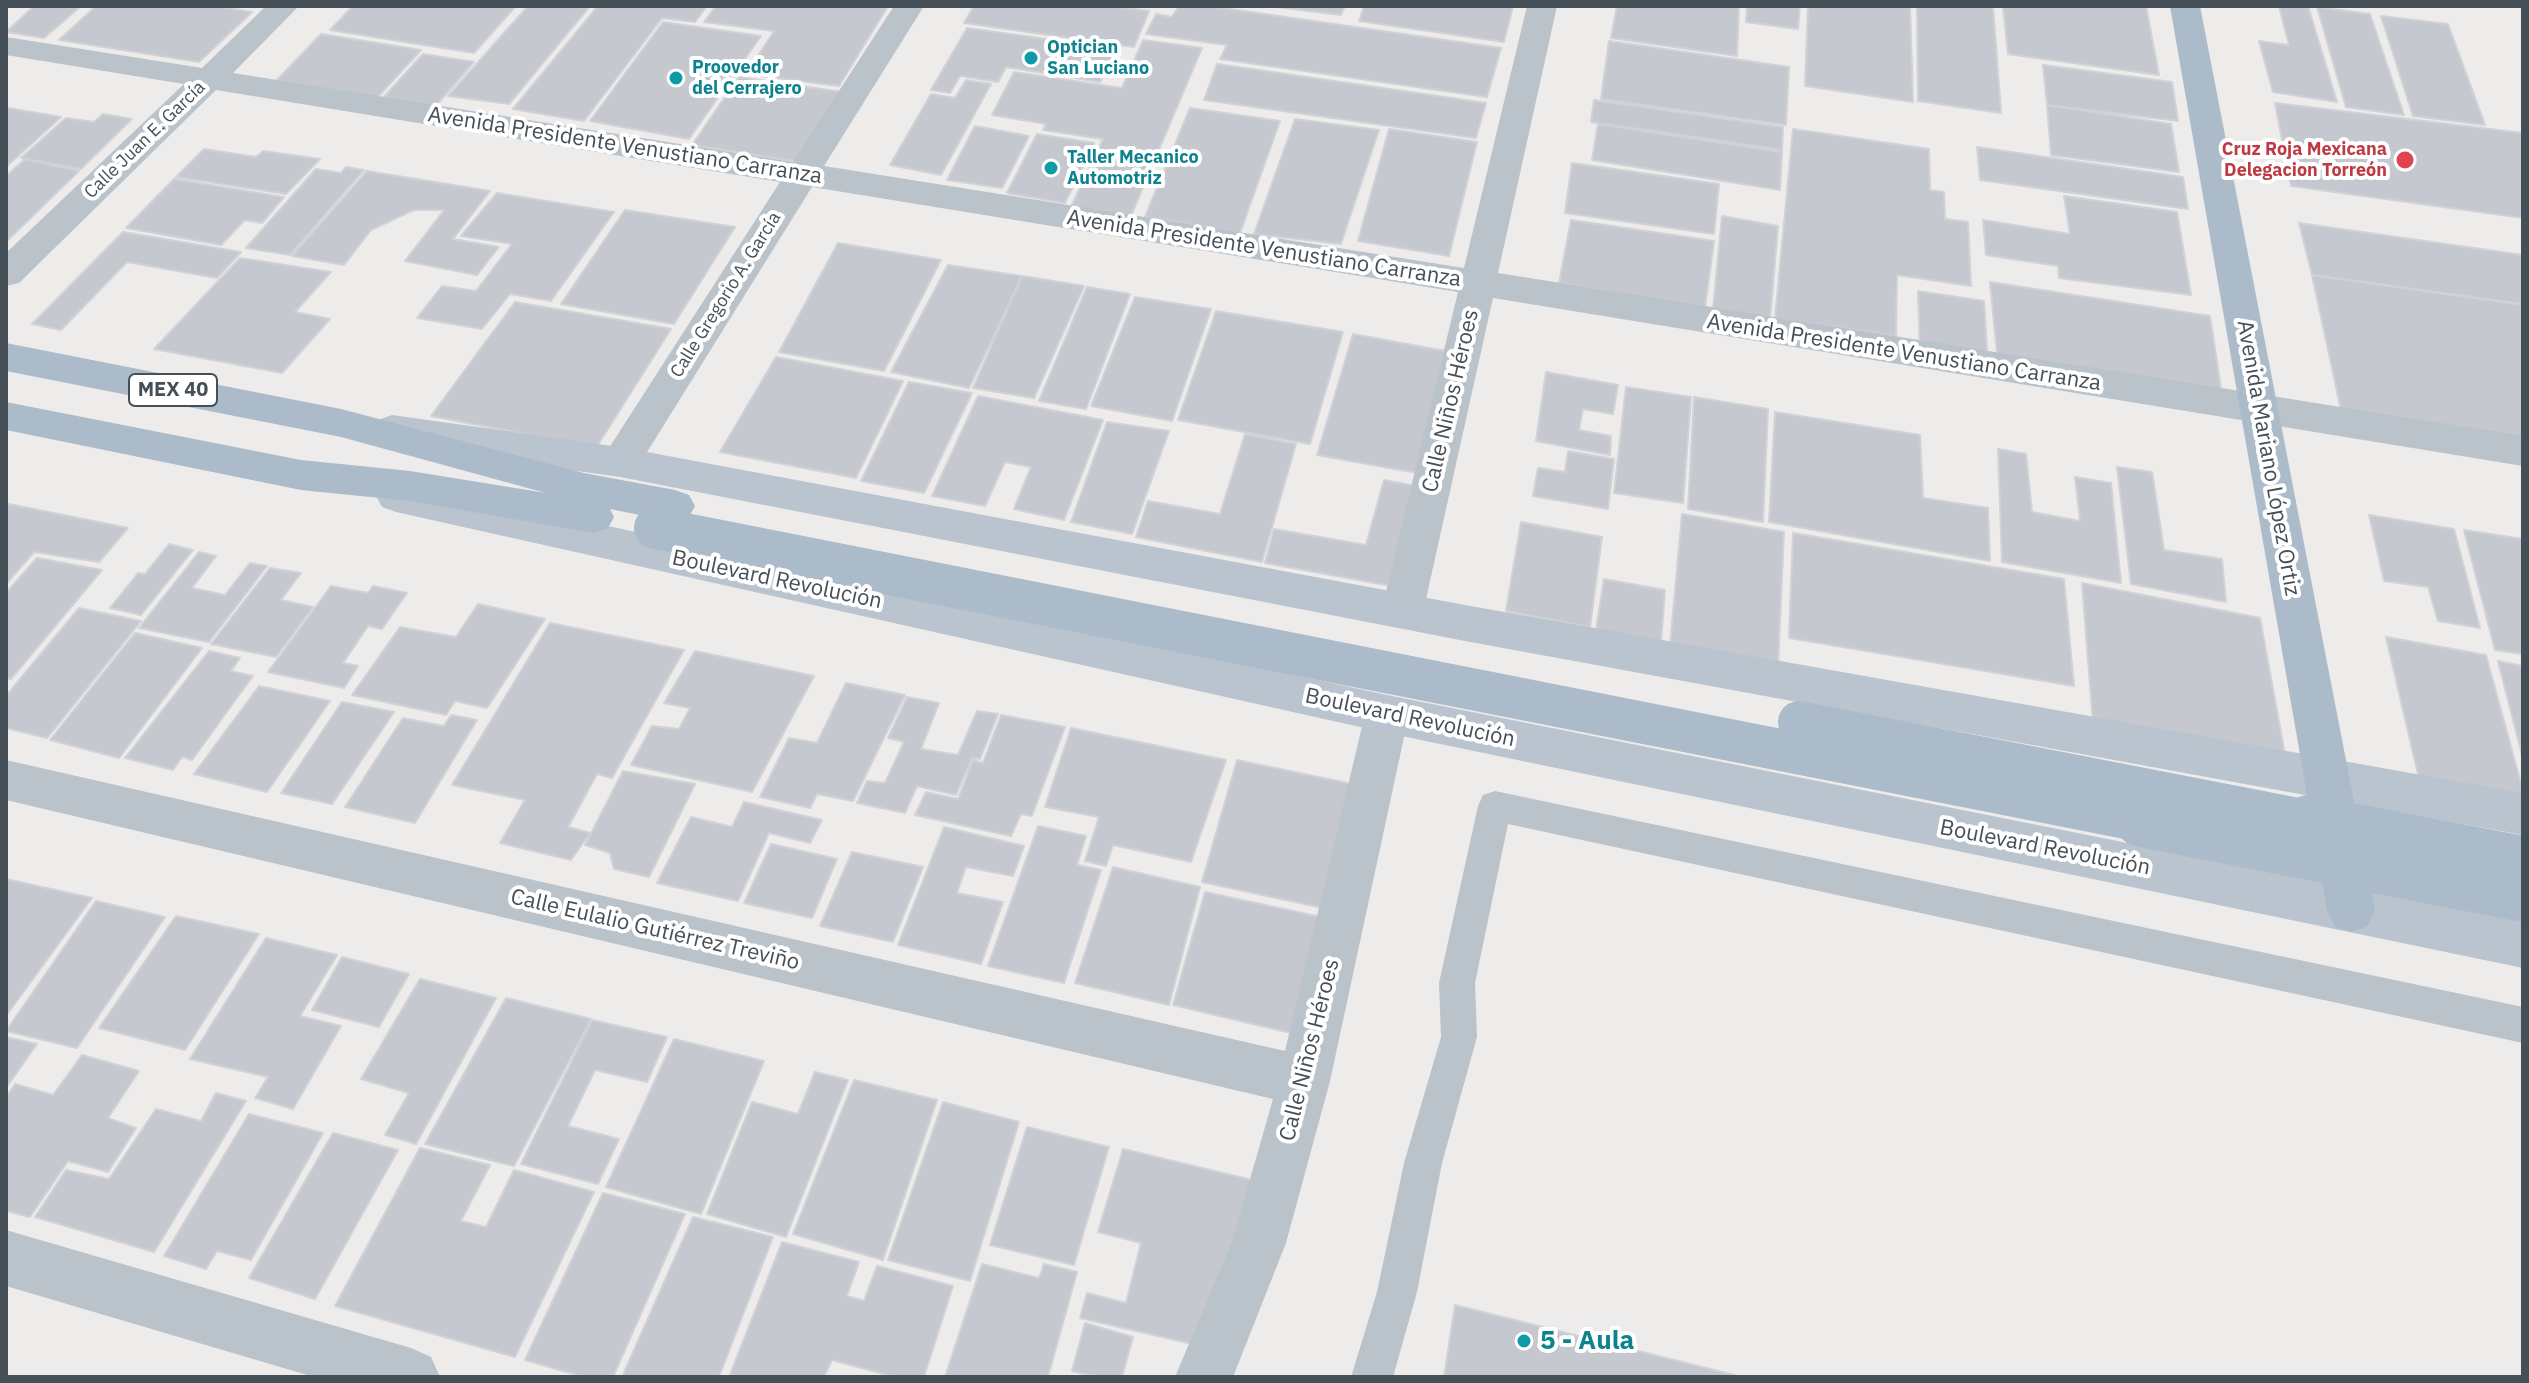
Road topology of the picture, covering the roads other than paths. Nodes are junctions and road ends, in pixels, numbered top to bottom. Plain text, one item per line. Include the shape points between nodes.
1 (284, 6) edge
2 (909, 6) edge
3 (1542, 6) edge
4 (2185, 6) edge
5 (6, 46) edge
6 (209, 79) junction
7 (802, 175) junction
8 (6, 274) edge
9 (1477, 284) junction
10 (6, 357) edge
11 (2259, 410) junction
12 (6, 416) edge
13 (341, 423) junction
14 (2523, 451) edge
15 (620, 462) junction
16 (301, 475) junction
17 (665, 517) junction
18 (1403, 608) junction
19 (1387, 714) junction
20 (2326, 776) junction
21 (6, 780) edge
22 (2523, 814) edge
23 (2523, 862) edge
24 (2523, 896) edge
25 (2351, 910) junction
26 (2523, 945) edge
27 (2523, 1025) edge
28 (1304, 1081) junction
29 (6, 1258) edge
30 (411, 1377) edge
31 (1204, 1377) edge
32 (1372, 1377) edge

1 - 6 street, Calle Juan E. García
2 - 7 street, Calle Gregorio A. García
3 - 9 street, Calle Niños Héroes
4 - 11 main road, Avenida Mariano López Ortiz
5 - 6 street, Avenida Presidente Venustiano Carranza
6 - 7 street, Avenida Presidente Venustiano Carranza
6 - 8 street, Calle Juan E. García
7 - 9 street, Avenida Presidente Venustiano Carranza
7 - 15 street, Calle Gregorio A. García
9 - 11 street, Avenida Presidente Venustiano Carranza
9 - 18 street, Calle Niños Héroes
10 - 13 main road, MEX 40
11 - 14 street, Avenida Presidente Venustiano Carranza
11 - 20 main road, Avenida Mariano López Ortiz
12 - 16 main road, Boulevard Revolución
13 - 15 main road, MEX 40
13 - 17 main road, Boulevard Revolución via 584,488
15 - 18 main road, MEX 40
16 - 17 main road, Boulevard Revolución
16 - 19 main road, Boulevard Revolución
17 - 23 main road, Boulevard Revolución, bridge
17 - 24 main road, Boulevard Revolución, bridge
18 - 20 main road, MEX 40
19 - 25 main road, Boulevard Revolución
19 - 28 street, Calle Niños Héroes
20 - 22 main road, MEX 40
20 - 25 main road, Avenida Mariano López Ortiz
21 - 28 street, Calle Eulalio Gutiérrez Treviño
25 - 26 main road, Boulevard Revolución
27 - 32 lane via 1495,806 1457,983 1459,1037
28 - 31 street, Calle Niños Héroes via 1259,1243
29 - 30 street

